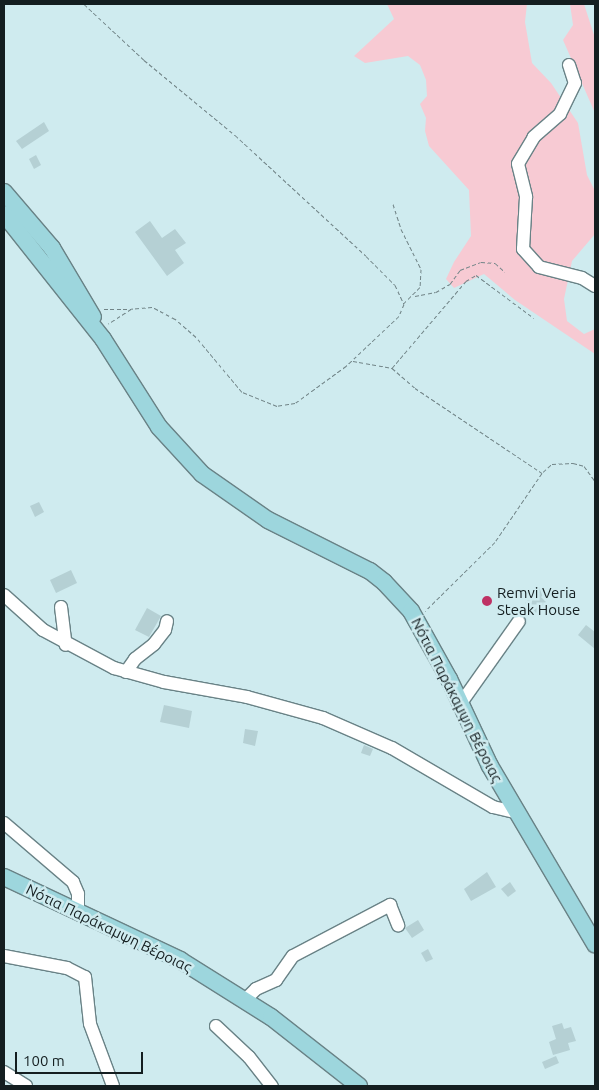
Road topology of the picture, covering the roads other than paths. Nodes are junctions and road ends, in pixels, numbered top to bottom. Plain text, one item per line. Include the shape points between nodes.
1 (569, 65) dead end
2 (4, 192) edge
3 (4, 214) edge
4 (595, 286) edge
5 (102, 334) junction
6 (4, 595) edge
7 (61, 607) dead end
8 (167, 621) dead end
9 (519, 622) dead end
10 (66, 645) junction
11 (126, 672) junction
12 (461, 703) junction
13 (518, 813) junction
14 (4, 823) edge
15 (4, 877) edge
16 (78, 913) junction
17 (398, 926) dead end
18 (595, 944) edge
19 (4, 956) edge
20 (245, 1000) junction
21 (216, 1026) dead end
22 (4, 1072) edge
23 (26, 1086) edge
24 (112, 1086) edge
25 (272, 1086) edge
26 (359, 1086) edge

1 - 4 street via 575,83 564,106 534,137 518,164 526,198 523,249 539,267 582,278
2 - 5 main road, Νότια Παράκαμψη Βέροιας via 52,248
3 - 5 main road, Νότια Παράκαμψη Βέροιας
5 - 12 main road, Νότια Παράκαμψη Βέροιας via 159,427 202,474 268,520 370,571 397,594 416,620
6 - 10 street via 43,630
7 - 10 street
8 - 11 street via 165,630 154,644
9 - 12 street
10 - 11 street
11 - 13 street via 246,697 323,718 418,761 493,807
12 - 13 main road, Νότια Παράκαμψη Βέροιας via 490,766
13 - 18 main road, Νότια Παράκαμψη Βέροιας
14 - 16 street via 73,882 78,894
15 - 16 main road, Νότια Παράκαμψη Βέροιας
16 - 20 main road, Νότια Παράκαμψη Βέροιας via 180,960
17 - 20 street via 390,905 293,956 276,980 256,989
19 - 24 street via 67,968 86,977 90,1024
20 - 26 main road, Νότια Παράκαμψη Βέροιας
21 - 25 street via 250,1057
22 - 23 street

